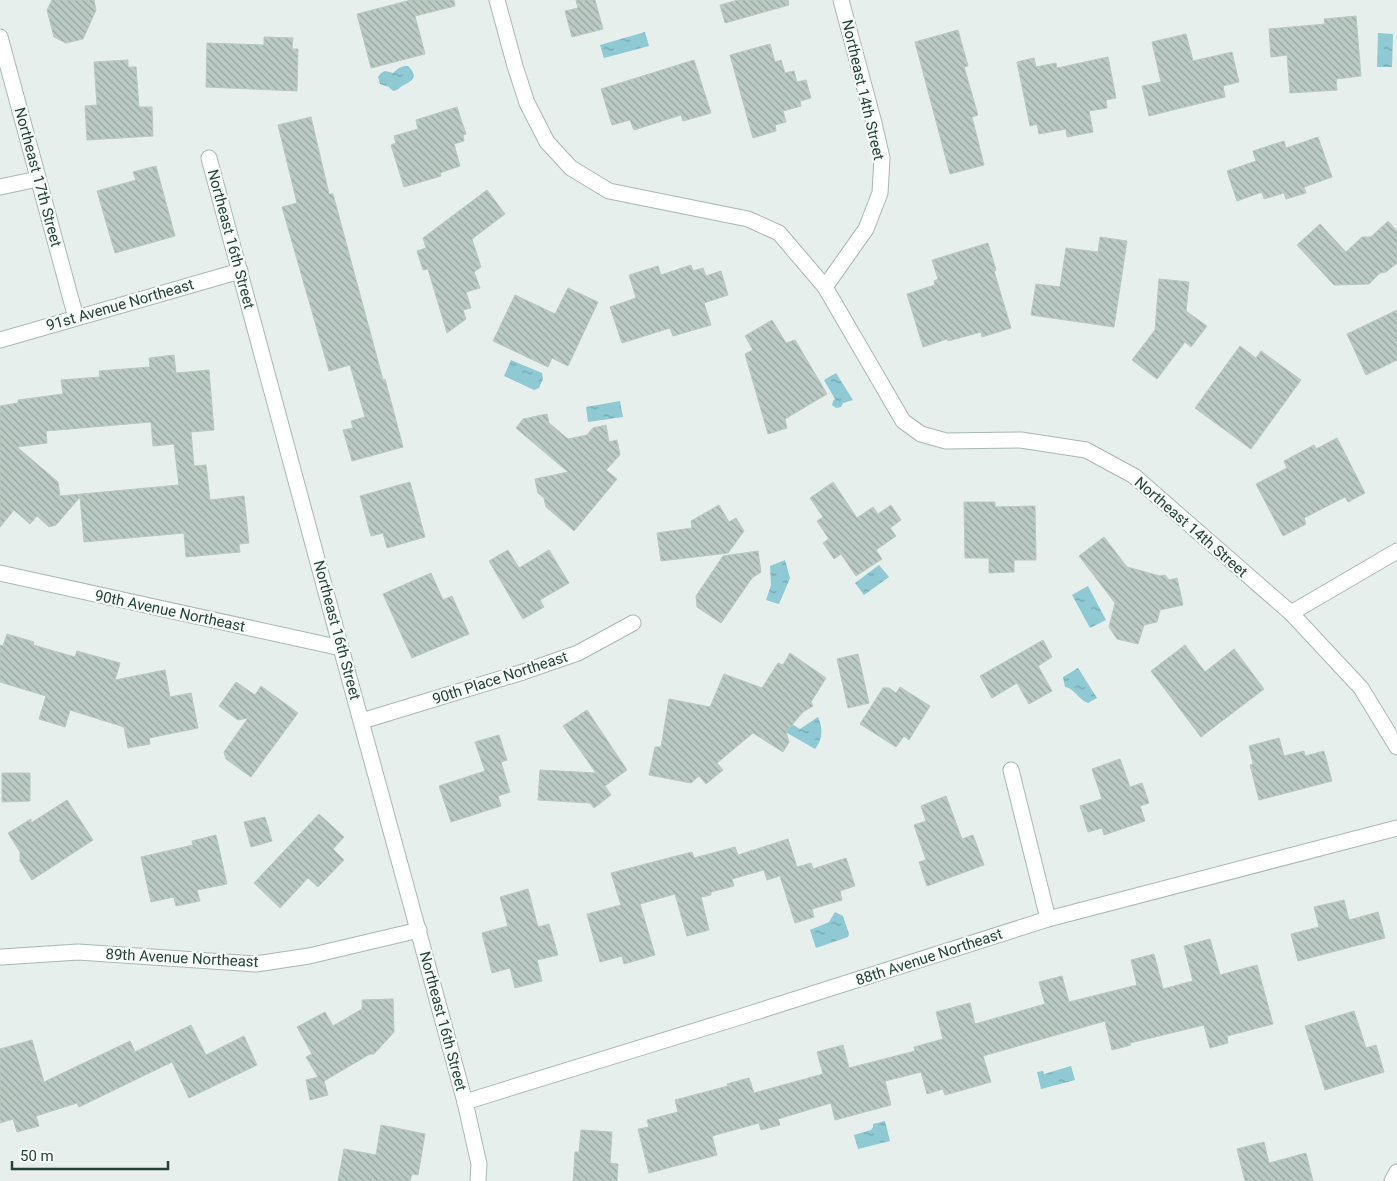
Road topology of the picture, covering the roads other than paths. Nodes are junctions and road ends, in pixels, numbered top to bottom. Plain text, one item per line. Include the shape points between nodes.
1 (497, 0) edge
2 (841, 0) edge
3 (0, 37) edge
4 (209, 158) dead end
5 (38, 178) junction
6 (0, 187) edge
7 (240, 271) junction
8 (824, 287) junction
9 (76, 318) junction
10 (0, 340) edge
11 (1397, 551) edge
12 (0, 573) edge
13 (1291, 613) junction
14 (633, 623) dead end
15 (341, 648) junction
16 (362, 721) junction
17 (1397, 747) edge
18 (1012, 770) dead end
19 (1397, 828) edge
20 (1048, 919) junction
21 (419, 930) junction
22 (2, 957) dead end
23 (465, 1102) junction
24 (1397, 1172) edge
25 (478, 1181) edge
26 (1392, 1181) edge

1 - 8 street via 527,103 547,142 571,168 609,191 748,219 771,229 779,233
2 - 8 street, Northeast 14th Street via 882,158 880,193 866,229
3 - 5 street, Northeast 17th Street
4 - 7 street, Northeast 16th Street
5 - 6 street
5 - 9 street, Northeast 17th Street
7 - 9 street, 91st Avenue Northeast
7 - 15 street, Northeast 16th Street
8 - 13 street, Northeast 14th Street via 903,421 921,434 946,440 1021,440 1086,450 1134,476
9 - 10 street, 91st Avenue Northeast
11 - 13 street
12 - 15 street, 90th Avenue Northeast
13 - 17 street, Northeast 14th Street via 1361,688
14 - 16 street, 90th Place Northeast via 578,653
15 - 16 street, Northeast 16th Street
16 - 21 street, Northeast 16th Street
18 - 20 street
19 - 20 street, 88th Avenue Northeast
20 - 23 street, 88th Avenue Northeast
21 - 22 street, 89th Avenue Northeast via 309,956 256,964 78,952
21 - 23 street, Northeast 16th Street
23 - 25 street via 480,1164
24 - 26 street

